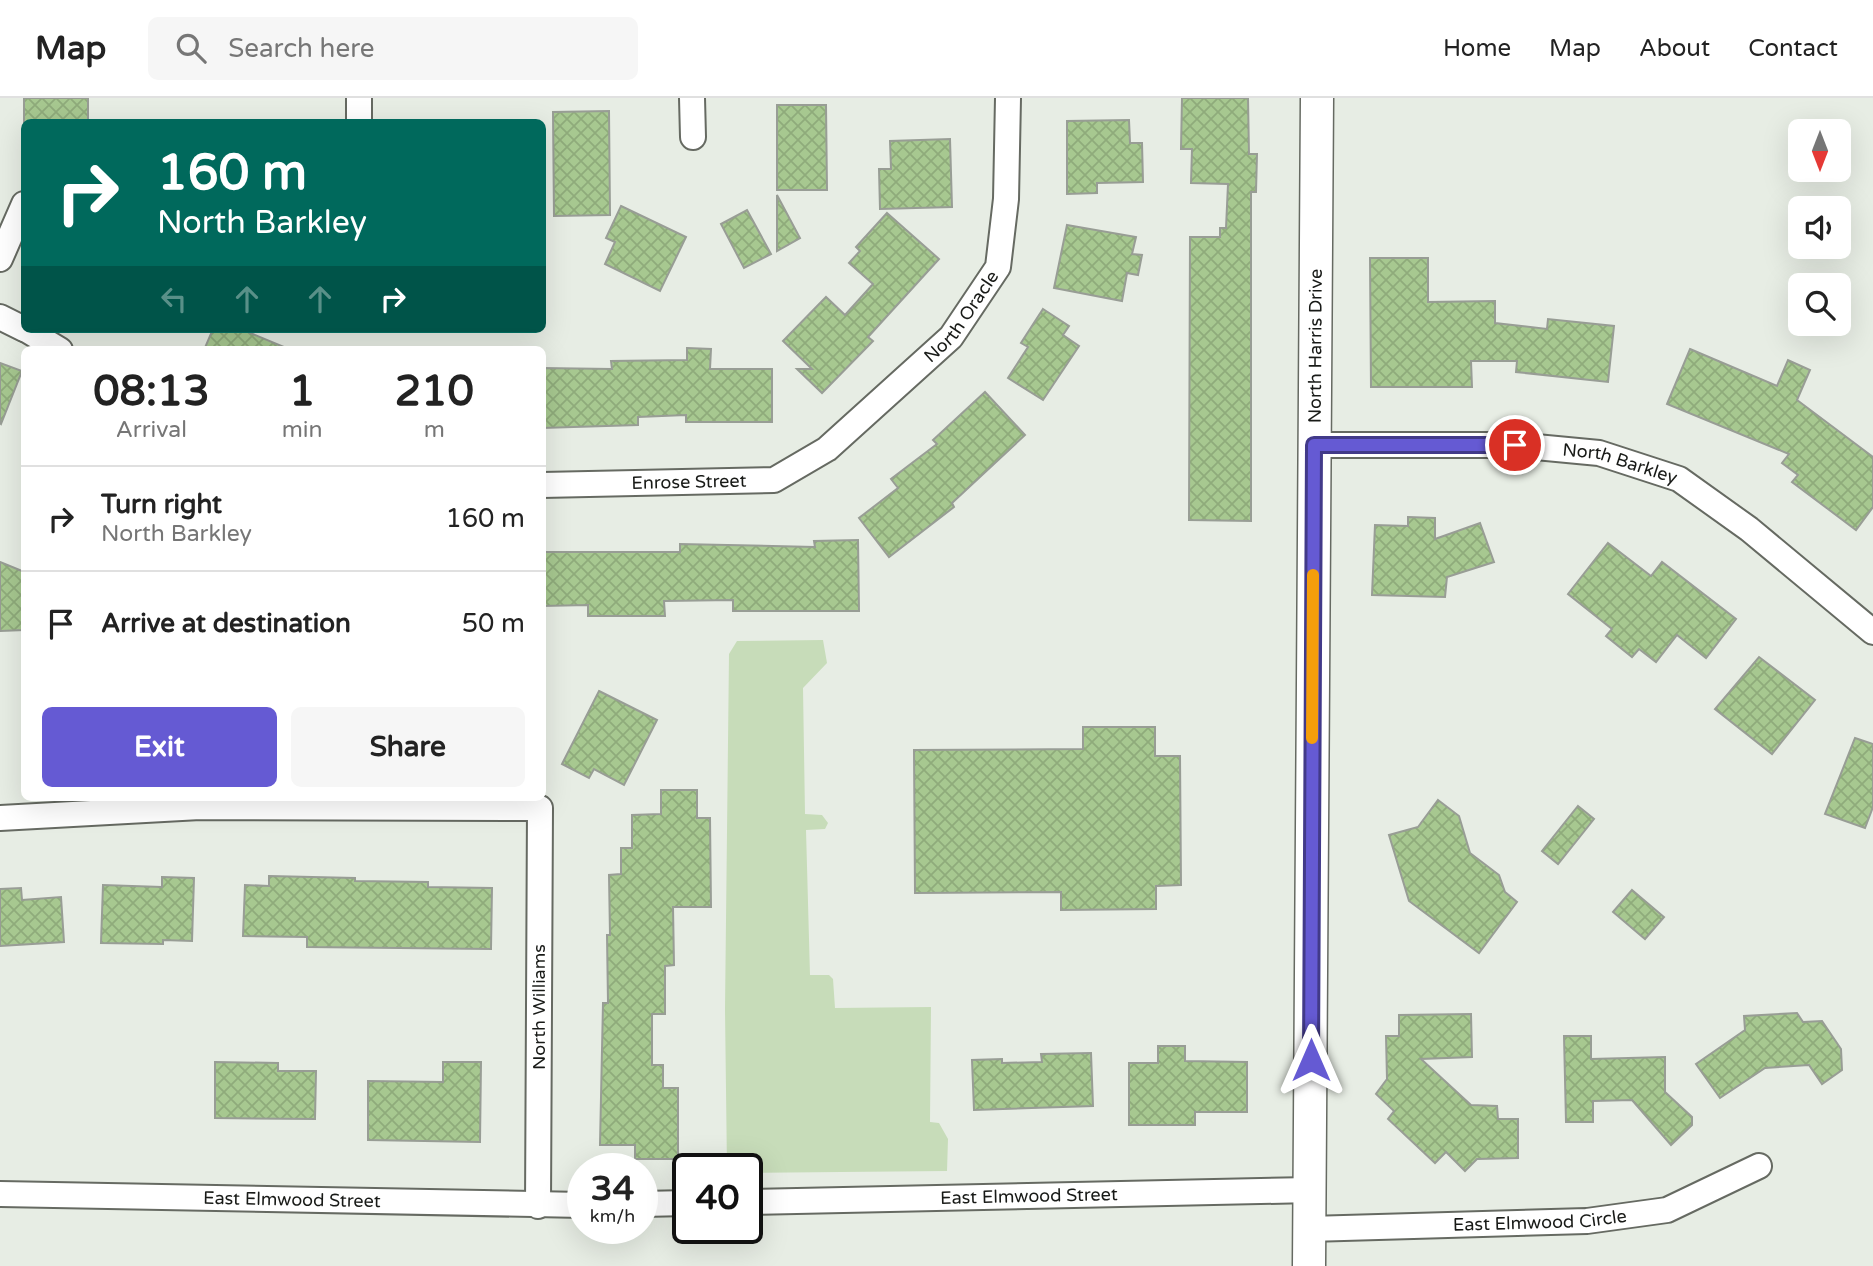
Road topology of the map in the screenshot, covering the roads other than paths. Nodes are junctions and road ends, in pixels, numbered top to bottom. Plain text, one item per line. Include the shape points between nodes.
1 (359, 98) edge
2 (692, 98) edge
3 (1008, 98) edge
4 (1317, 98) edge
5 (359, 119) edge
6 (693, 137) dead end
7 (21, 211) edge
8 (0, 260) edge
9 (0, 317) edge
10 (21, 327) edge
11 (32, 333) edge
12 (53, 346) edge
13 (1314, 445) junction
14 (827, 449) joint
15 (546, 485) edge
16 (1873, 632) edge
17 (0, 818) edge
18 (1759, 1166) dead end
19 (1311, 1190) junction
20 (0, 1194) edge
21 (763, 1202) edge
22 (567, 1205) edge
23 (538, 1206) junction
24 (1309, 1229) junction
25 (1309, 1266) edge

1 - 5 street
2 - 6 street
3 - 14 street, North Oracle via 1006,199 998,267 951,337
4 - 13 street, North Harris Drive
7 - 8 street
9 - 10 street
11 - 12 street
13 - 16 street, North Barkley via 1515,445 1571,450 1599,453 1679,479 1749,528
13 - 19 street, North Harris Drive
14 - 15 street, Enrose Street via 774,480
17 - 23 street, North Williams via 200,807 540,808
18 - 24 street, East Elmwood Circle via 1667,1210 1587,1221
19 - 21 street, East Elmwood Street
19 - 24 street, North Harris Drive
20 - 23 street, East Elmwood Street
22 - 23 street, East Elmwood Street
24 - 25 street, North Harris Drive

